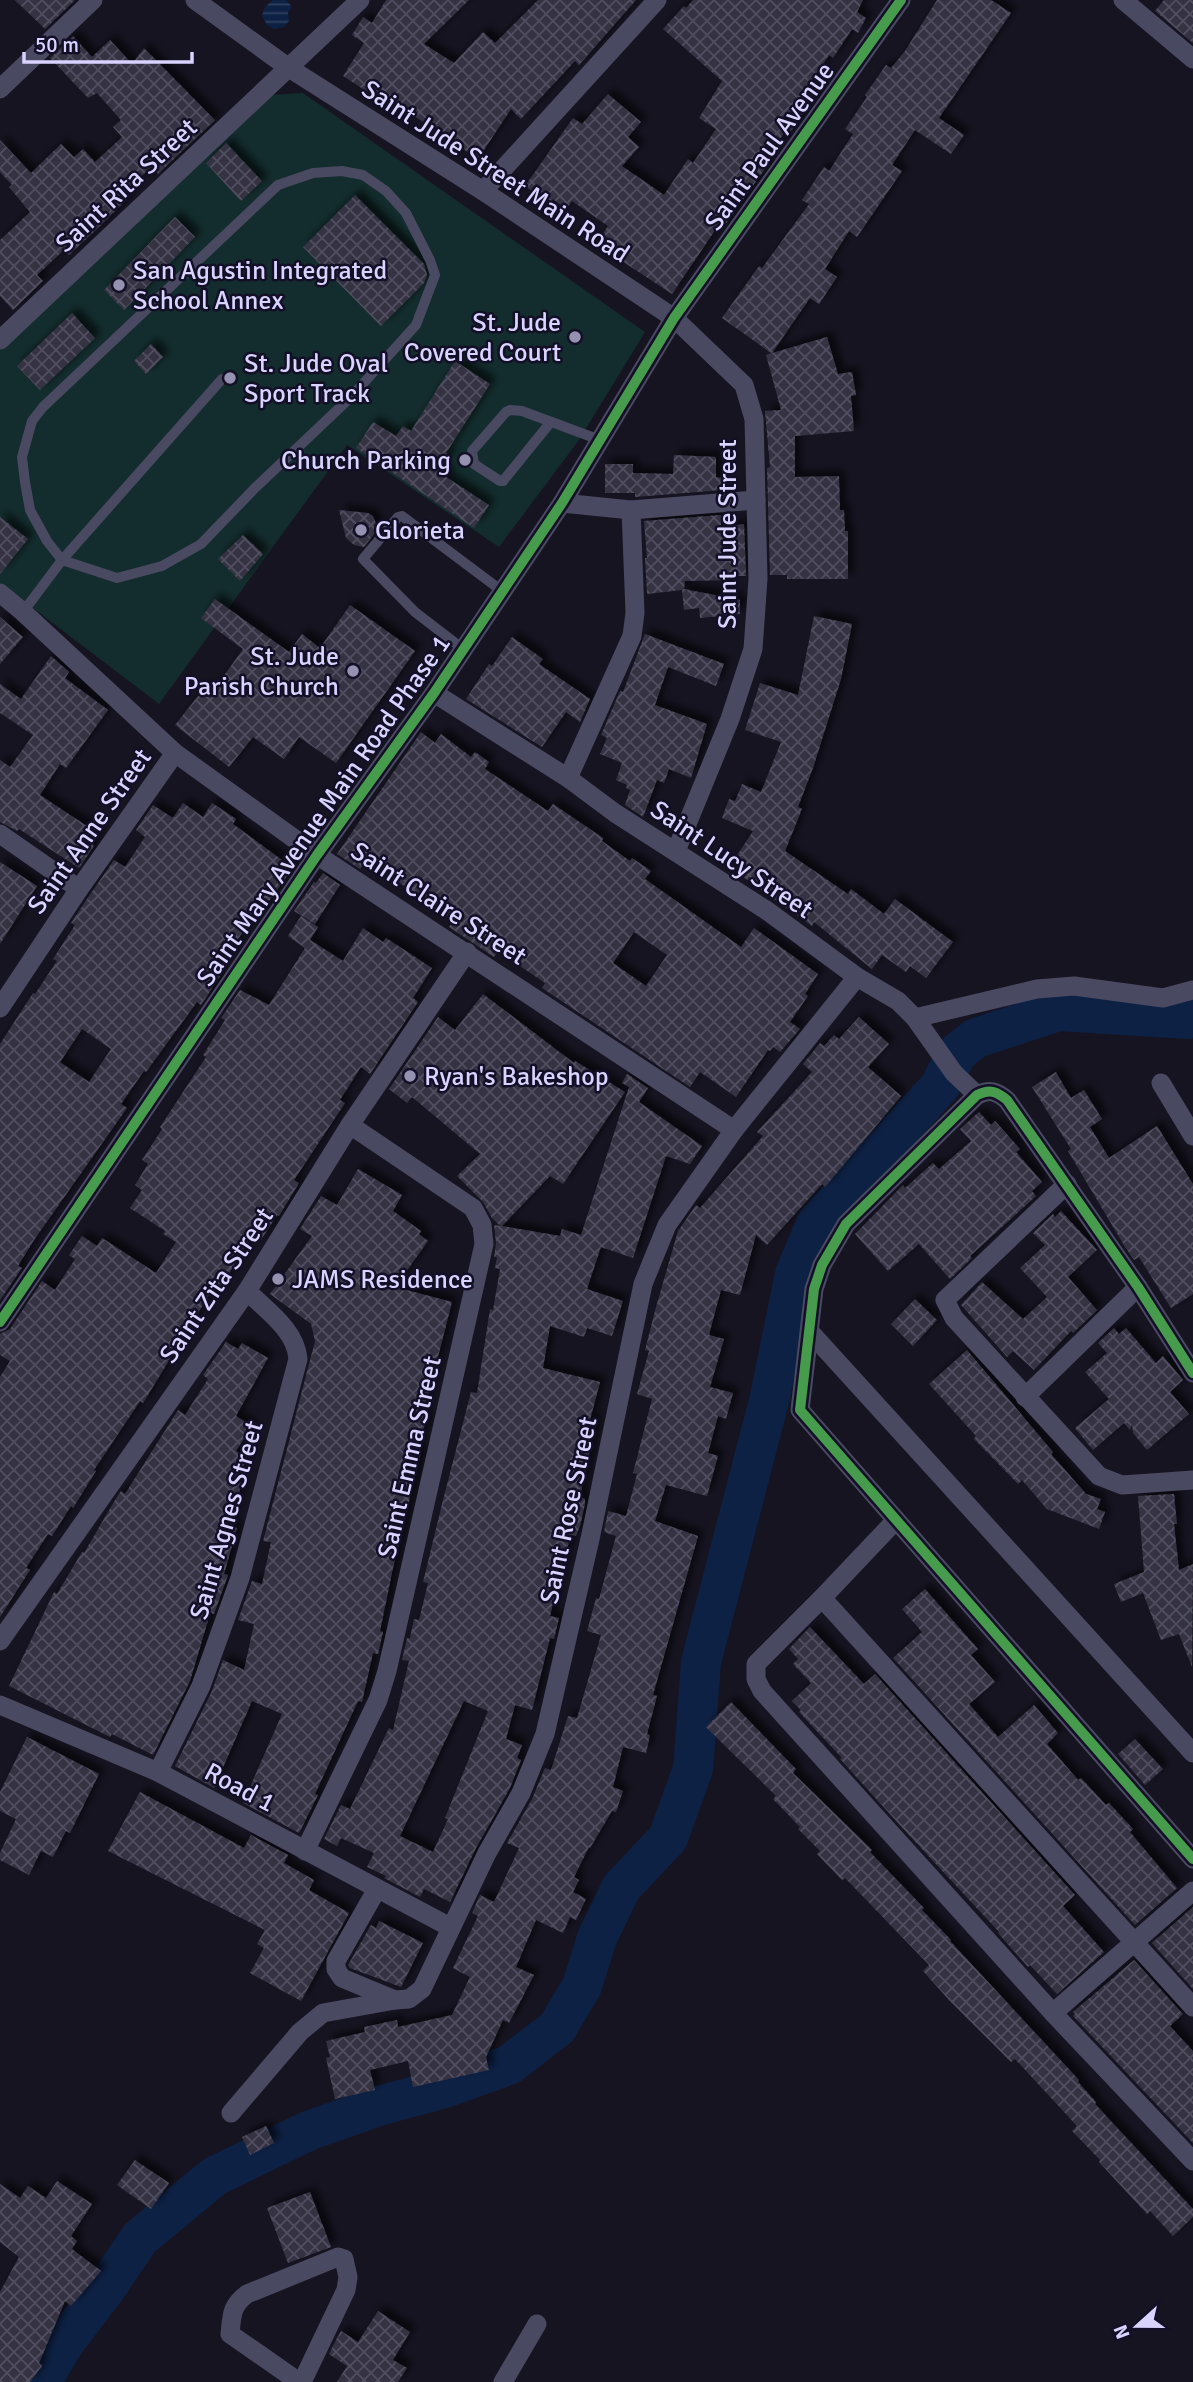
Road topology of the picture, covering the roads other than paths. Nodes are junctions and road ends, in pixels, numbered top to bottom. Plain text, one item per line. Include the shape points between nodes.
1 (93, 0) edge
2 (195, 0) edge
3 (360, 0) edge
4 (657, 0) edge
5 (901, 0) edge
6 (1123, 0) edge
7 (1193, 60) edge
8 (289, 68) junction
9 (0, 89) edge
10 (483, 191) junction
11 (674, 318) junction
12 (0, 340) edge
13 (222, 379) dead end
14 (550, 423) junction
15 (600, 440) junction
16 (756, 500) junction
17 (562, 503) junction
18 (631, 510) junction
19 (62, 560) junction
20 (502, 591) junction
21 (0, 593) edge
22 (23, 612) junction
23 (463, 649) junction
24 (434, 693) junction
25 (175, 753) junction
26 (568, 778) junction
27 (0, 834) edge
28 (676, 851) junction
29 (317, 855) junction
30 (79, 889) junction
31 (467, 952) junction
32 (858, 977) junction
33 (1193, 990) edge
34 (0, 1008) edge
35 (915, 1018) junction
36 (1161, 1083) dead end
37 (977, 1095) junction
38 (350, 1125) junction
39 (734, 1130) junction
40 (1193, 1136) edge
41 (1067, 1184) junction
42 (1138, 1287) junction
43 (247, 1291) junction
44 (0, 1322) edge
45 (810, 1332) junction
46 (1193, 1373) edge
47 (1025, 1397) junction
48 (1193, 1480) edge
49 (896, 1520) junction
50 (822, 1598) junction
51 (0, 1641) edge
52 (0, 1705) edge
53 (1193, 1753) edge
54 (158, 1773) junction
55 (305, 1851) junction
56 (1193, 1859) edge
57 (377, 1889) junction
58 (1193, 1891) edge
59 (450, 1927) junction
60 (1134, 1942) junction
61 (395, 2000) junction
62 (1193, 2007) edge
63 (1053, 2013) junction
64 (231, 2113) dead end
65 (1193, 2161) edge
66 (537, 2324) dead end
67 (301, 2382) edge
68 (503, 2382) edge

1 - 9 street
2 - 8 street, Saint Jude Street Main Road
3 - 8 street, Saint Rita Street
4 - 10 street
5 - 11 street, Saint Paul Avenue
6 - 7 street
8 - 10 street, Saint Jude Street Main Road
8 - 12 street, Saint Rita Street
10 - 11 street, Saint Jude Street Main Road
11 - 15 street, Saint Mary Avenue Main Road Phase 1
11 - 16 street, Saint Jude Street via 744,385 754,419
13 - 19 lane
14 - 14 lane via 516,409 506,412 472,451 474,464 503,481
14 - 15 lane
15 - 17 street, Saint Mary Avenue Main Road Phase 1
16 - 18 street
16 - 28 street, Saint Jude Street via 758,579 753,649
17 - 18 street
17 - 20 street, Saint Mary Avenue Main Road Phase 1
18 - 26 street via 632,636
19 - 19 lane via 30,510 24,482 22,457 33,421 43,407 278,185 313,173 342,170 363,175 386,191 406,213 435,275 416,325 351,397 201,544 162,566 117,578
19 - 22 lane
20 - 23 street, Saint Mary Avenue Main Road Phase 1
20 - 23 lane via 402,516 363,559 415,612
21 - 22 street, Saint Claire Street
22 - 25 street, Saint Claire Street
23 - 24 street, Saint Mary Avenue Main Road Phase 1
24 - 26 street, Saint Lucy Street
24 - 29 street, Saint Mary Avenue Main Road Phase 1
25 - 29 street, Saint Claire Street
25 - 30 street, Saint Anne Street
26 - 28 street, Saint Lucy Street
27 - 30 street
28 - 32 street, Saint Lucy Street
29 - 31 street, Saint Claire Street
29 - 44 street, Saint Mary Avenue Main Road Phase 1
30 - 34 street, Saint Anne Street
31 - 38 street, Saint Zita Street
31 - 39 street, Saint Claire Street
32 - 35 street, Saint Lucy Street via 898,1001
32 - 39 street, Saint Rose Street
33 - 35 street via 1163,998 1074,986 1037,989
35 - 37 street, Saint Lucy Street via 954,1073
36 - 40 street
37 - 41 street via 996,1091 1007,1100
37 - 45 street via 846,1224 814,1289
38 - 43 street, Saint Zita Street
38 - 55 street, Saint Emma Street via 473,1208 484,1244 387,1671 378,1700
39 - 59 street, Saint Rose Street via 667,1225 643,1284 545,1734 521,1793
41 - 42 street
41 - 47 street via 945,1300 954,1318
42 - 46 street
42 - 47 street
43 - 51 street, Saint Zita Street
43 - 54 street, Saint Agnes Street via 287,1331 297,1346 298,1359 240,1578 201,1686
45 - 49 street via 800,1410
45 - 53 street
47 - 48 street via 1099,1476 1122,1485
49 - 50 street
49 - 56 street
50 - 60 street
50 - 63 street via 756,1664 762,1691
52 - 54 street, Road 1
54 - 55 street, Road 1
55 - 57 street, Road 1
57 - 59 street, Road 1
57 - 61 street via 335,1961 336,1969 342,1978
58 - 60 street
59 - 61 street, Saint Rose Street via 422,1989
60 - 62 street
60 - 63 street
61 - 64 street, Saint Rose Street via 323,2013 300,2032
63 - 65 street
66 - 68 street
67 - 67 street via 230,2334 233,2312 236,2302 247,2294 338,2257 347,2266 346,2290

